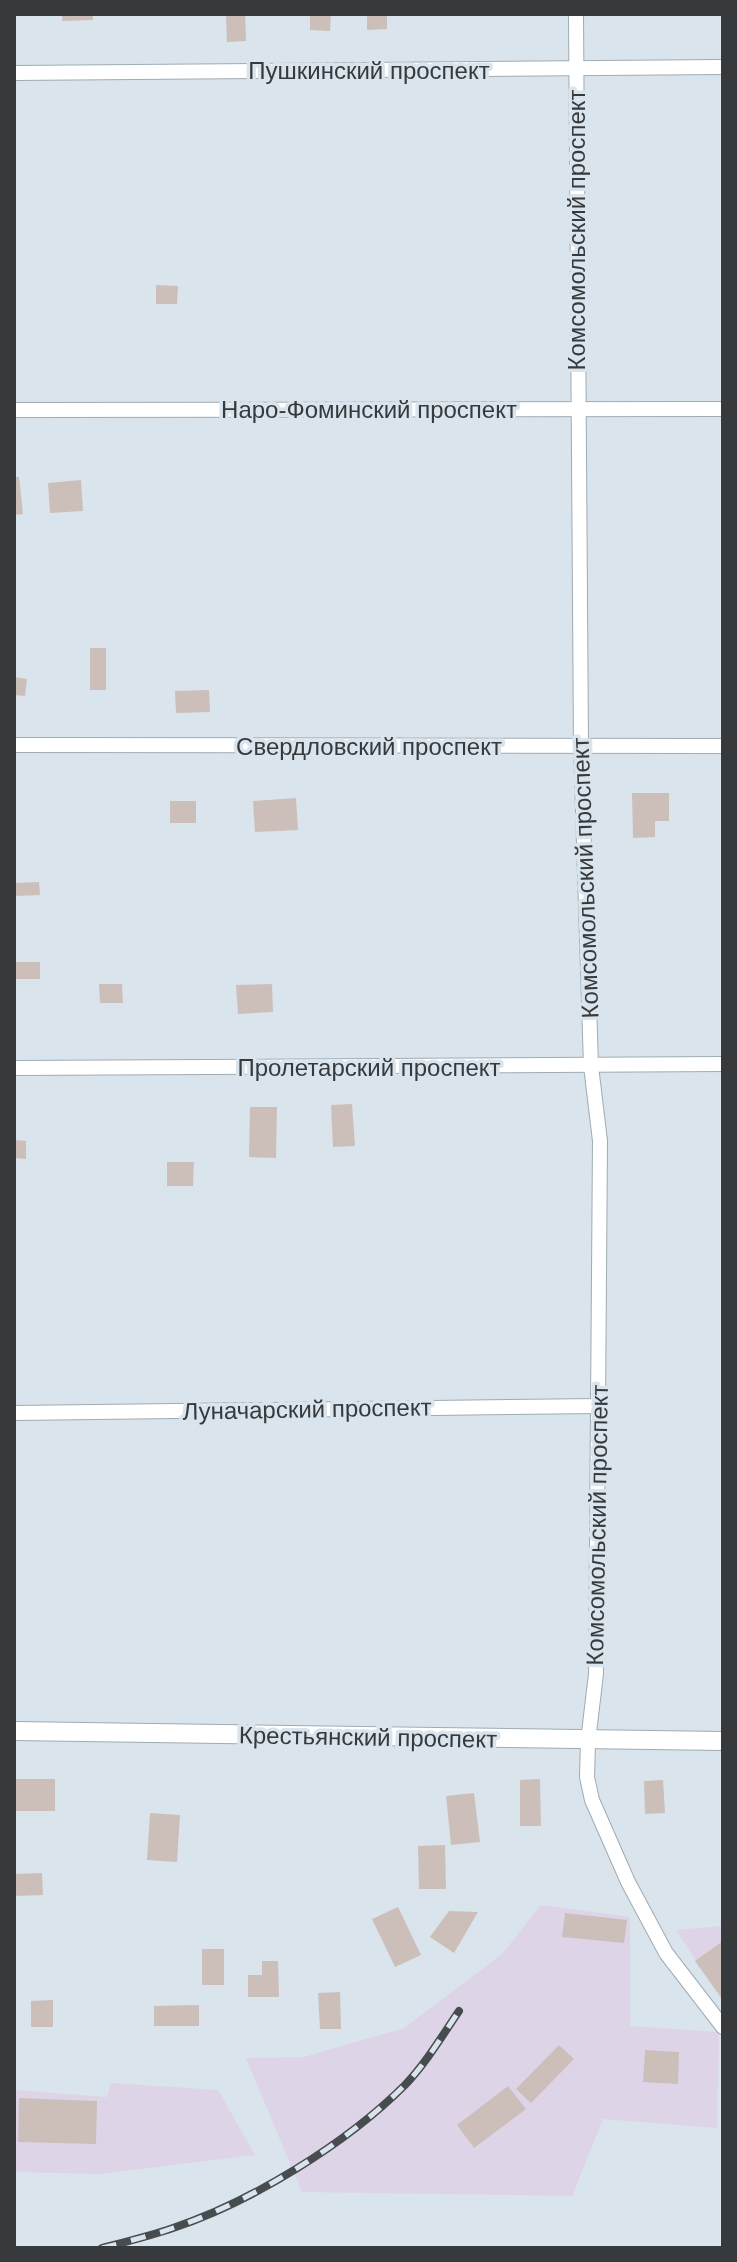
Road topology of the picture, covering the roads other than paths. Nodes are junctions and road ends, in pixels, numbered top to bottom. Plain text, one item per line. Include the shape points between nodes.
1 (576, 14) edge
2 (723, 67) edge
3 (575, 69) junction
4 (14, 73) edge
5 (577, 409) junction
6 (723, 409) edge
7 (14, 410) edge
8 (14, 745) edge
9 (723, 746) edge
10 (581, 747) junction
11 (723, 1064) edge
12 (591, 1066) junction
13 (14, 1068) edge
14 (600, 1406) junction
15 (14, 1413) edge
16 (14, 1731) edge
17 (588, 1741) junction
18 (723, 1741) edge
19 (723, 2027) edge

1 - 3 street, Комсомольский проспект
2 - 3 street, Пушкинский проспект
3 - 4 street, Пушкинский проспект
3 - 5 street, Комсомольский проспект
5 - 6 street, Наро-Фоминский проспект
5 - 7 street, Наро-Фоминский проспект
5 - 10 street, Комсомольский проспект
8 - 10 street, Свердловский проспект
9 - 10 street, Свердловский проспект
10 - 12 street, Комсомольский проспект
11 - 12 street, Пролетарский проспект
12 - 13 street, Пролетарский проспект
12 - 14 street, Комсомольский проспект via 600,1141
14 - 15 street, Луначарский проспект
14 - 17 street, Комсомольский проспект via 596,1674
16 - 17 street, Крестьянский проспект
17 - 18 street, Крестьянский проспект
17 - 19 street, Комсомольский проспект via 592,1800 628,1882 666,1953

